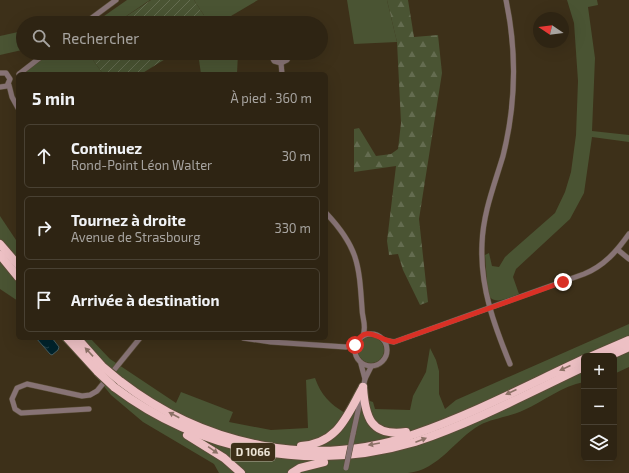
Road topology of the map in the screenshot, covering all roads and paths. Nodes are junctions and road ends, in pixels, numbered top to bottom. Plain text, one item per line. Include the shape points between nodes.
1 (116, 0) edge
2 (506, 0) edge
3 (95, 16) edge
4 (37, 60) edge
5 (274, 60) edge
6 (287, 60) edge
7 (281, 63) junction
8 (0, 72) edge
9 (20, 72) edge
10 (282, 72) edge
11 (16, 73) edge
12 (8, 74) junction
13 (16, 76) edge
14 (9, 83) junction
15 (1, 87) edge
16 (12, 97) junction
17 (16, 104) edge
18 (328, 215) edge
19 (629, 234) edge
20 (0, 244) edge
21 (618, 250) junction
22 (0, 255) edge
23 (629, 259) edge
24 (16, 263) edge
25 (16, 275) edge
26 (489, 308) junction
27 (366, 326) junction
28 (373, 334) junction
29 (363, 336) junction
30 (69, 340) edge
31 (78, 340) edge
32 (138, 340) edge
33 (266, 340) edge
34 (384, 340) junction
35 (629, 340) edge
36 (394, 342) junction
37 (356, 343) junction
38 (346, 347) junction
39 (629, 348) edge
40 (387, 350) junction
41 (629, 352) edge
42 (355, 353) junction
43 (599, 353) edge
44 (616, 353) edge
45 (617, 356) edge
46 (581, 360) edge
47 (361, 364) junction
48 (510, 364) dead end
49 (371, 367) junction
50 (581, 368) edge
51 (100, 369) junction
52 (364, 383) junction
53 (117, 384) junction
54 (89, 409) dead end
55 (451, 420) junction
56 (168, 422) junction
57 (209, 432) junction
58 (342, 457) junction
59 (345, 471) edge
60 (241, 473) edge
61 (292, 473) edge

1 - 3 street
2 - 26 street via 513,38 514,84 507,139 488,198 483,224 482,269
4 - 9 street
5 - 7 street
6 - 7 street
7 - 10 street
8 - 12 street
11 - 12 street
12 - 14 street
13 - 14 street
14 - 15 street
14 - 16 street
15 - 16 street
16 - 17 street
18 - 27 street via 348,240 356,257
19 - 21 street
20 - 24 highway
21 - 23 street
21 - 26 street via 589,272
22 - 25 highway
26 - 36 street
26 - 48 street
27 - 28 street
27 - 29 street
28 - 29 street
28 - 34 street
29 - 37 street
30 - 51 highway, D 1066
51 -> 31 highway, D 1066
32 - 54 street via 97,391 90,395 82,396 27,384 17,388 12,399 15,409 21,413
33 - 38 street
34 - 36 street
34 - 40 street
35 - 43 highway
36 - 40 street
37 - 38 street
37 - 42 street
38 - 42 street
39 - 44 highway
40 - 49 street via 381,363
41 - 45 highway
42 - 47 street
46 -> 55 highway, D 1066
47 - 49 street
47 - 52 street
49 - 52 street
58 -> 50 highway, D 1066 via 414,443
51 - 53 highway, D 1066, bridge
52 - 55 highway via 366,412 376,428 396,434
52 - 57 highway via 339,429 320,442 298,446 275,444
52 - 59 street, bridge
53 - 56 highway, D 1066 via 132,400
57 -> 53 highway, D 1066
55 -> 57 highway, D 1066 via 380,443 334,450 260,446
56 - 58 highway, D 1066 via 207,438 254,452 294,458
56 -> 60 highway via 177,430 204,444
58 - 61 highway via 300,468

